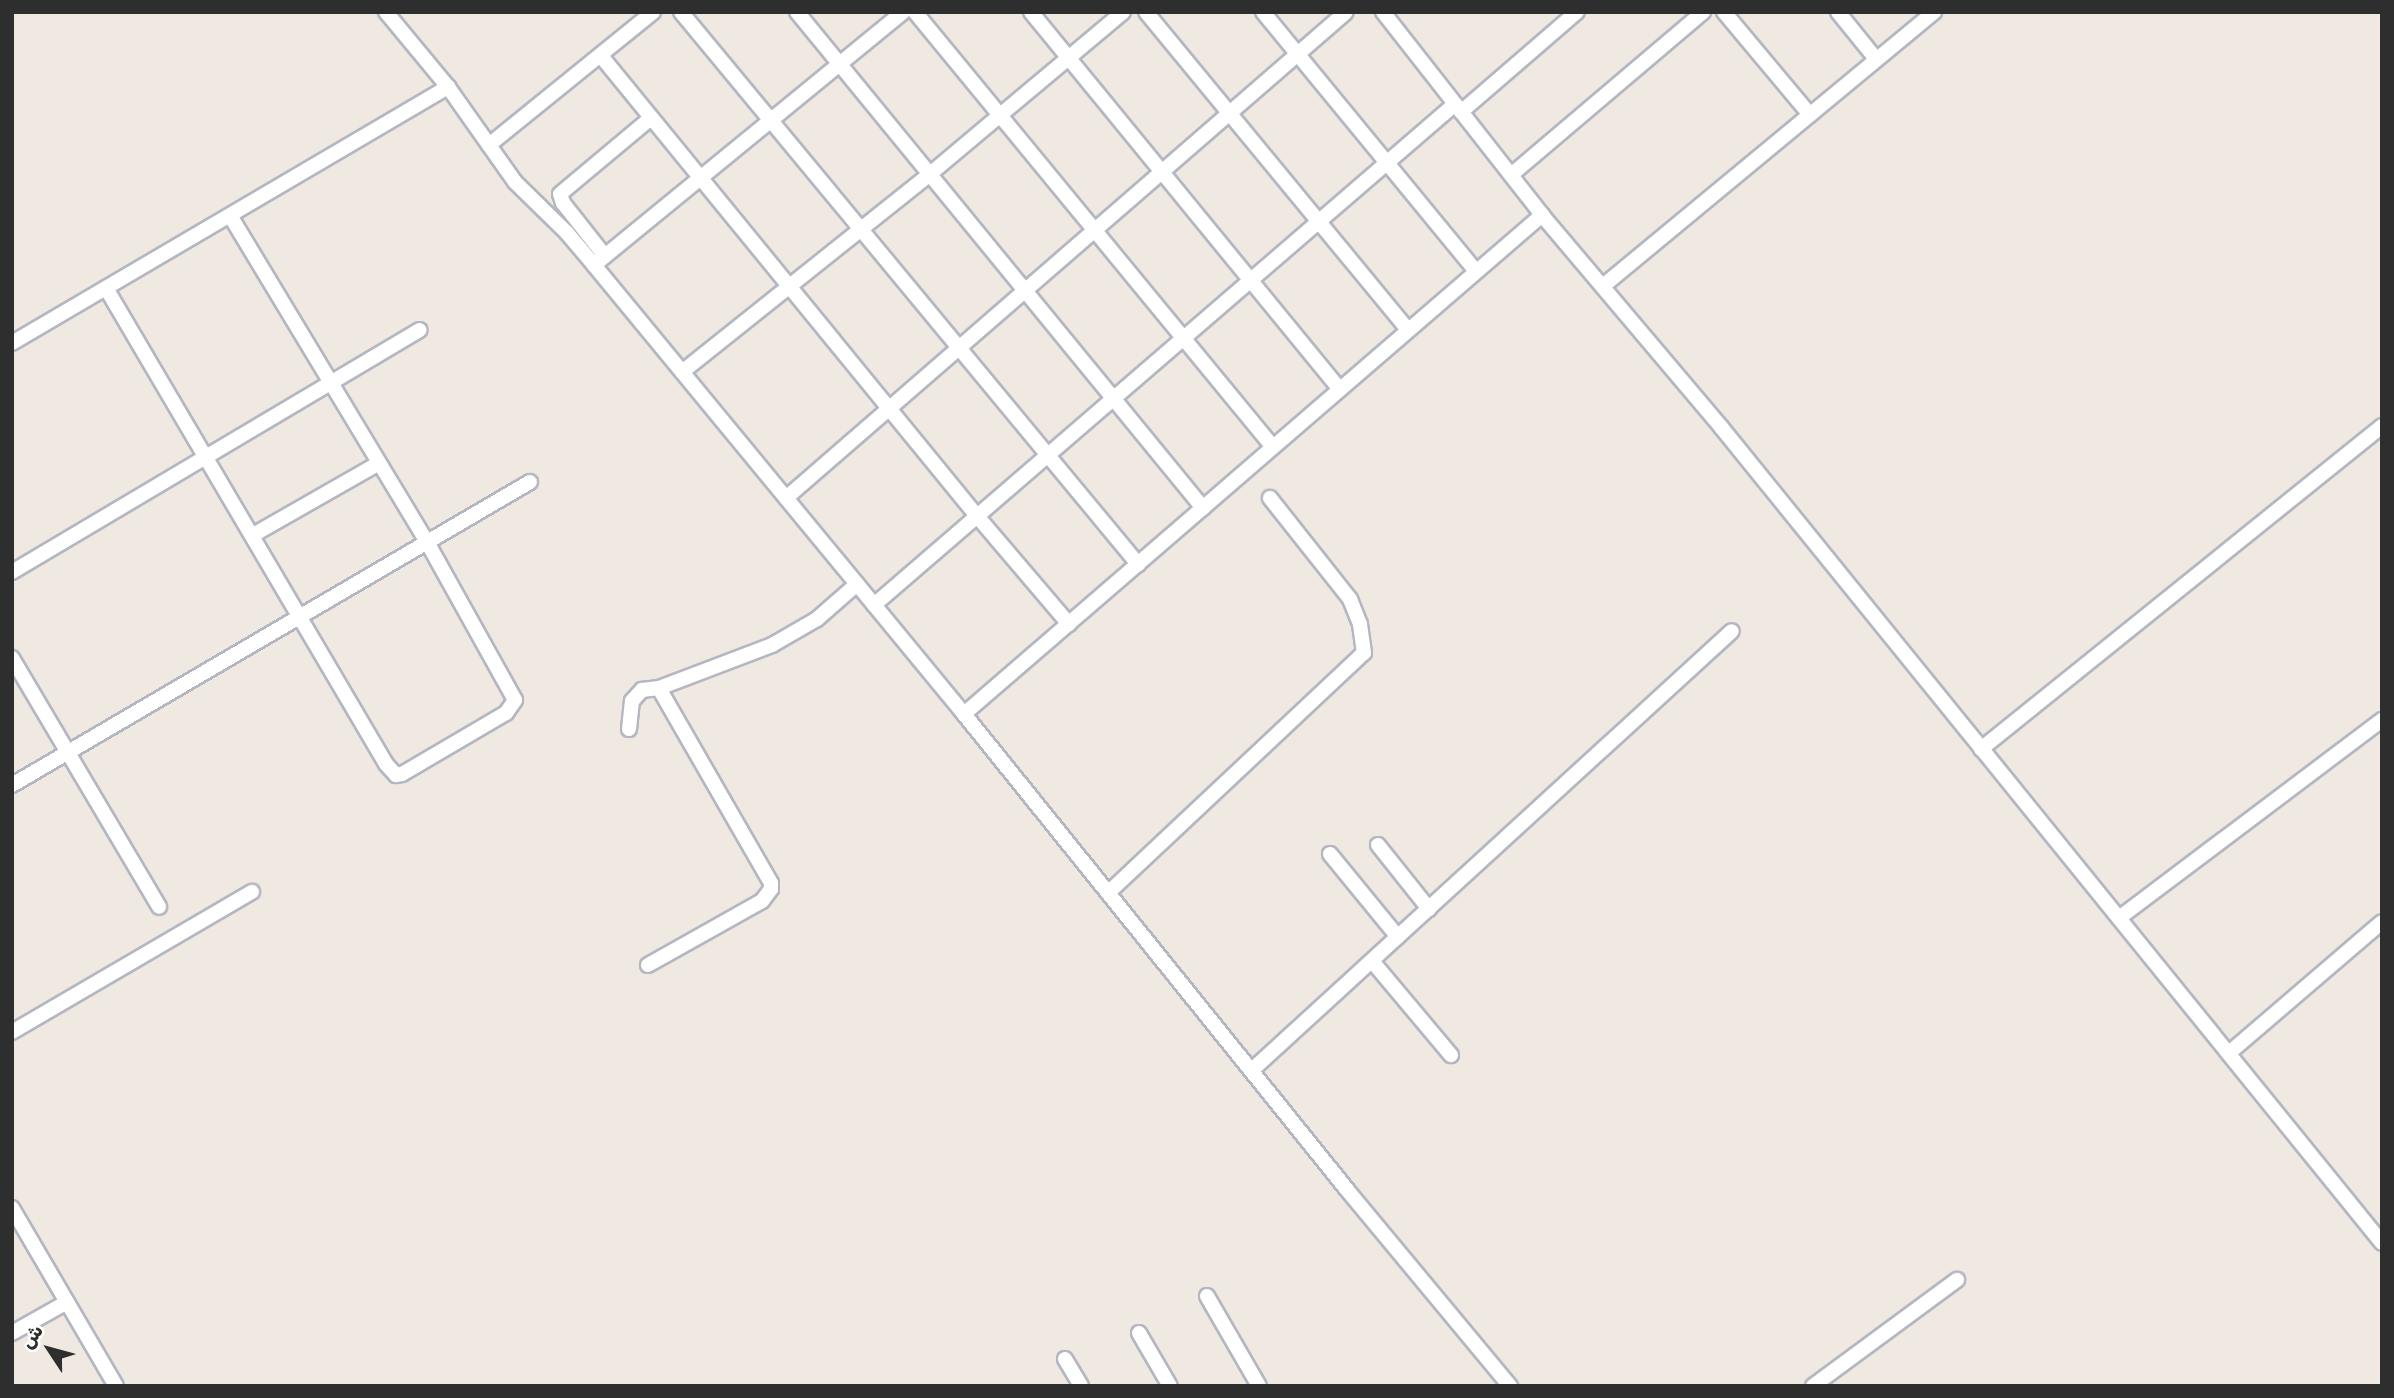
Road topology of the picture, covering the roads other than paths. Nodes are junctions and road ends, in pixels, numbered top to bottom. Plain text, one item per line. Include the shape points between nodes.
1 (386, 12) edge
2 (653, 12) edge
3 (681, 12) edge
4 (797, 12) edge
5 (903, 12) edge
6 (915, 12) edge
7 (1031, 12) edge
8 (1124, 12) edge
9 (1146, 12) edge
10 (1263, 12) edge
11 (1346, 12) edge
12 (1383, 12) edge
13 (1577, 12) edge
14 (1703, 12) edge
15 (1724, 12) edge
16 (1838, 12) edge
17 (1934, 12) edge
18 (1297, 54) junction
19 (601, 56) junction
20 (1068, 57) junction
21 (1877, 59) junction
22 (840, 64) junction
23 (448, 87) junction
24 (1458, 108) junction
25 (1001, 113) junction
26 (1229, 113) junction
27 (1810, 115) junction
28 (651, 118) junction
29 (770, 121) junction
30 (489, 145) junction
31 (1387, 163) junction
32 (1162, 172) junction
33 (930, 174) junction
34 (1511, 175) junction
35 (700, 178) junction
36 (1542, 215) junction
37 (231, 217) junction
38 (1318, 222) junction
39 (862, 228) junction
40 (1094, 231) junction
41 (600, 261) junction
42 (1476, 271) junction
43 (1251, 280) junction
44 (790, 286) junction
45 (1603, 286) junction
46 (106, 288) junction
47 (1025, 291) junction
48 (420, 330) dead end
49 (1408, 331) junction
50 (1183, 339) junction
51 (12, 343) edge
52 (959, 348) junction
53 (682, 372) junction
54 (331, 383) junction
55 (1340, 389) junction
56 (1113, 399) junction
57 (890, 408) junction
58 (2382, 426) edge
59 (1273, 447) junction
60 (1048, 455) junction
61 (208, 457) junction
62 (379, 463) junction
63 (530, 482) dead end
64 (786, 498) junction
65 (1270, 498) dead end
66 (1203, 508) junction
67 (977, 516) junction
68 (253, 535) junction
69 (427, 542) junction
70 (1138, 564) junction
71 (12, 572) edge
72 (857, 584) junction
73 (874, 605) junction
74 (301, 616) junction
75 (1069, 624) junction
76 (1732, 631) dead end
77 (12, 658) edge
78 (659, 688) junction
79 (964, 715) junction
80 (2382, 720) edge
81 (629, 729) dead end
82 (1981, 748) junction
83 (68, 755) junction
84 (12, 785) edge
85 (1378, 845) dead end
86 (1330, 854) dead end
87 (252, 892) dead end
88 (1108, 893) junction
89 (159, 907) dead end
90 (1429, 909) junction
91 (2119, 918) junction
92 (2382, 922) edge
93 (1398, 937) junction
94 (1371, 961) junction
95 (648, 965) dead end
96 (12, 1032) edge
97 (2229, 1053) junction
98 (1451, 1055) dead end
99 (1252, 1070) junction
100 (12, 1208) edge
101 (2382, 1243) edge
102 (1957, 1280) dead end
103 (1207, 1296) dead end
104 (67, 1302) junction
105 (12, 1333) edge
106 (1139, 1333) dead end
107 (1065, 1359) dead end
108 (116, 1386) edge
109 (1081, 1386) edge
110 (1170, 1386) edge
111 (1259, 1386) edge
112 (1510, 1386) edge
113 (1814, 1386) edge

1 - 23 street
2 - 19 street
3 - 29 street
4 - 22 street
5 - 22 street
6 - 25 street
7 - 20 street
8 - 20 street
9 - 26 street
10 - 18 street
11 - 18 street
12 - 24 street
13 - 24 street
14 - 34 street
15 - 27 street
16 - 21 street
17 - 21 street
18 - 26 street
18 - 31 street
19 - 28 street
19 - 30 street
20 - 25 street
20 - 32 street
21 - 27 street
22 - 29 street
22 - 33 street
23 - 30 street
23 - 37 street
24 - 31 street
24 - 34 street
25 - 33 street
25 - 40 street
26 - 32 street
26 - 38 street
27 - 45 street
28 - 35 street
28 - 41 street via 560,194
29 - 35 street
29 - 39 street
30 - 41 street via 515,183
31 - 38 street
31 - 42 street
32 - 40 street
32 - 43 street
33 - 39 street
33 - 47 street
34 - 36 street
35 - 41 street
35 - 44 street
36 - 42 street
36 - 45 street
37 - 46 street
37 - 54 street
38 - 43 street
38 - 49 street
39 - 44 street
39 - 52 street
40 - 47 street
40 - 50 street
41 - 53 street
42 - 49 street
43 - 50 street
43 - 55 street
44 - 53 street
44 - 57 street
45 - 82 street
46 - 51 street
46 - 61 street
47 - 52 street
47 - 56 street
48 - 54 street
49 - 55 street
50 - 56 street
50 - 59 street
52 - 57 street
52 - 60 street
53 - 64 street
54 - 61 street
54 - 62 street
55 - 59 street
56 - 60 street
56 - 66 street
57 - 64 street
57 - 67 street
58 - 82 street
59 - 66 street
60 - 67 street
60 - 70 street
61 - 68 street
61 - 71 street
62 - 68 street
62 - 69 street
63 - 69 street
64 - 72 street
65 - 88 street via 1350,599 1364,653
66 - 70 street
67 - 73 street
67 - 75 street
68 - 74 street
69 - 74 street
69 - 74 street via 515,700 510,710 483,727 396,775
70 - 75 street
72 - 73 street
72 - 78 street via 799,631
73 - 79 street
74 - 83 street
75 - 79 street
76 - 90 street
77 - 83 street
78 - 81 street via 636,695
78 - 95 street via 771,889 762,901
79 - 88 street
80 - 91 street
82 - 91 street
83 - 84 street
83 - 89 street
85 - 90 street
86 - 93 street
87 - 96 street
88 - 99 street
90 - 93 street
91 - 97 street
92 - 97 street
93 - 94 street
94 - 98 street
94 - 99 street
97 - 101 street
99 - 112 street
100 - 104 street
102 - 113 street
103 - 111 street
104 - 105 street
104 - 108 street
106 - 110 street
107 - 109 street

